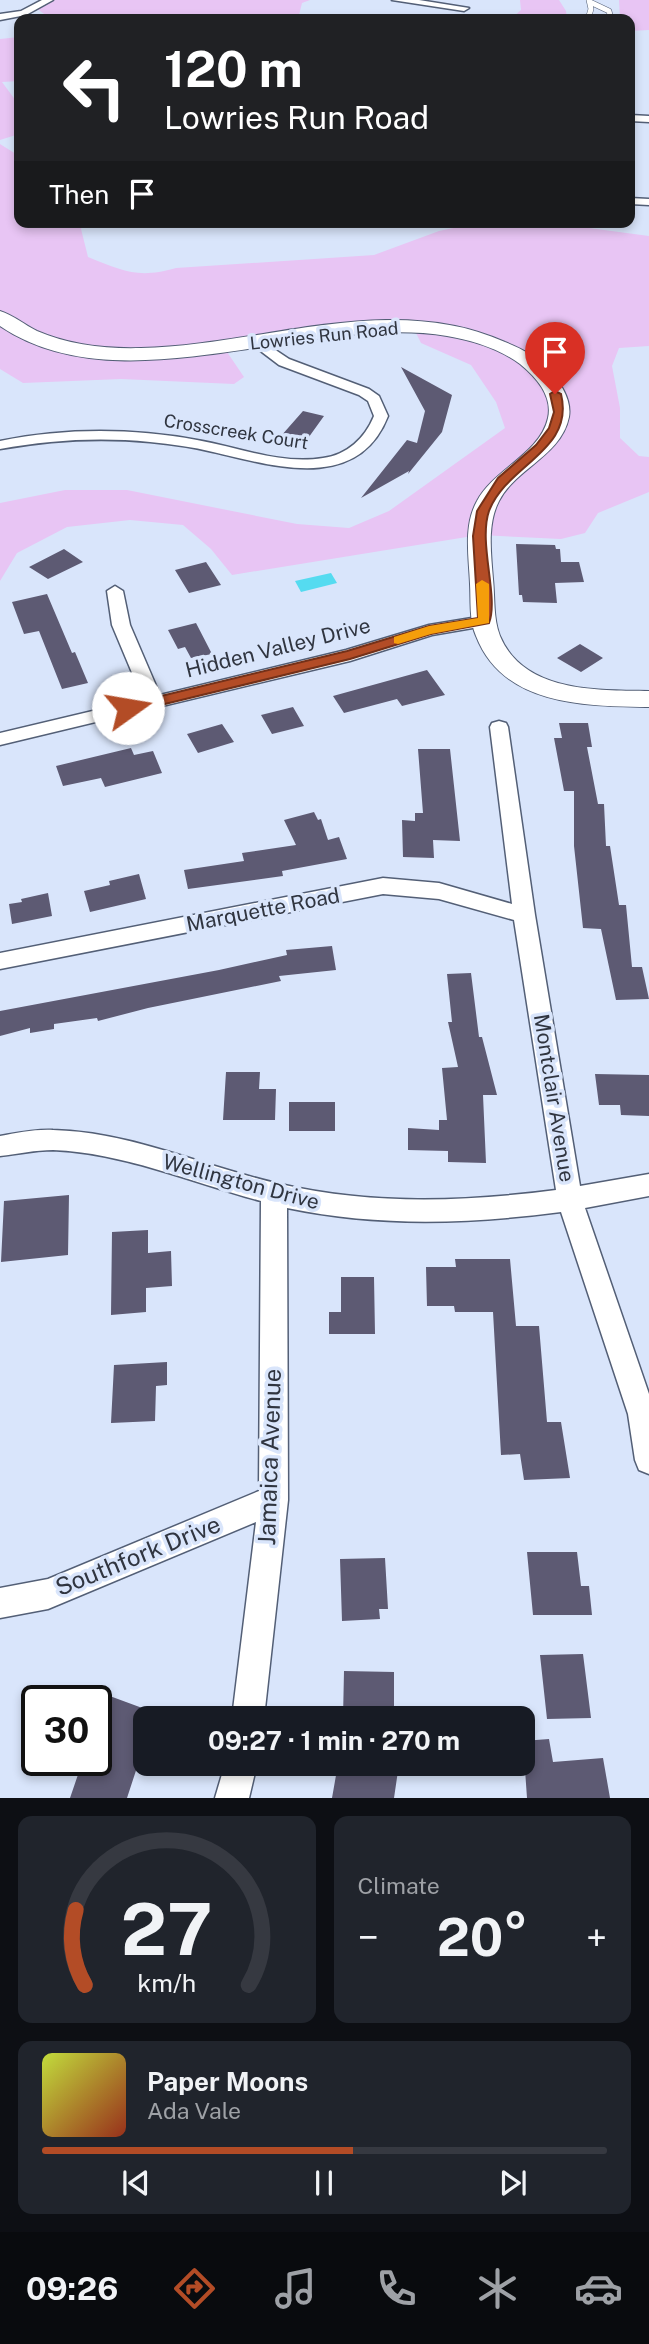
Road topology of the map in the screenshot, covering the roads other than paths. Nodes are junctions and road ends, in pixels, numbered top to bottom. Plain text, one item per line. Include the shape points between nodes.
1 (49, 0) edge
2 (396, 0) edge
3 (589, 1) edge
4 (468, 4) edge
5 (17, 14) edge
6 (610, 14) edge
7 (0, 317) edge
8 (259, 343) junction
9 (0, 445) edge
10 (115, 591) dead end
11 (484, 621) junction
12 (649, 699) edge
13 (154, 702) junction
14 (499, 727) dead end
15 (0, 739) edge
16 (524, 915) junction
17 (0, 961) edge
18 (0, 1146) edge
19 (649, 1185) edge
20 (274, 1195) junction
21 (570, 1202) junction
22 (649, 1460) edge
23 (273, 1500) junction
24 (0, 1603) edge
25 (249, 1706) edge
26 (238, 1776) edge
27 (232, 1798) edge

1 - 5 street
2 - 4 street
3 - 6 lane
7 - 8 street, Lowries Run Road via 40,340 95,352 170,353
8 - 9 street, Crosscreek Court via 284,362 374,399 381,416 366,442 335,460 308,464 133,436 72,436
8 - 11 street, Lowries Run Road via 364,328 427,328 491,342 523,358 541,374 559,403 558,420 549,438 494,490 483,511
10 - 13 street via 121,625
11 - 12 street, Lowries Run Road via 497,655 534,684 568,694
11 - 13 street, Hidden Valley Drive via 429,630 350,655
13 - 15 street, Hidden Valley Drive
14 - 16 street, Montclair Avenue
16 - 17 street, Marquette Road via 439,891 383,886
16 - 21 street, Montclair Avenue
18 - 20 street, Wellington Drive via 52,1140 124,1150
19 - 21 street, Wellington Drive
20 - 21 street, Wellington Drive via 350,1208 421,1211
20 - 23 street, Jamaica Avenue
21 - 22 street, Montclair Avenue via 642,1414
23 - 24 street, Southfork Drive via 48,1594
23 - 25 street, Jamaica Avenue
26 - 27 street

